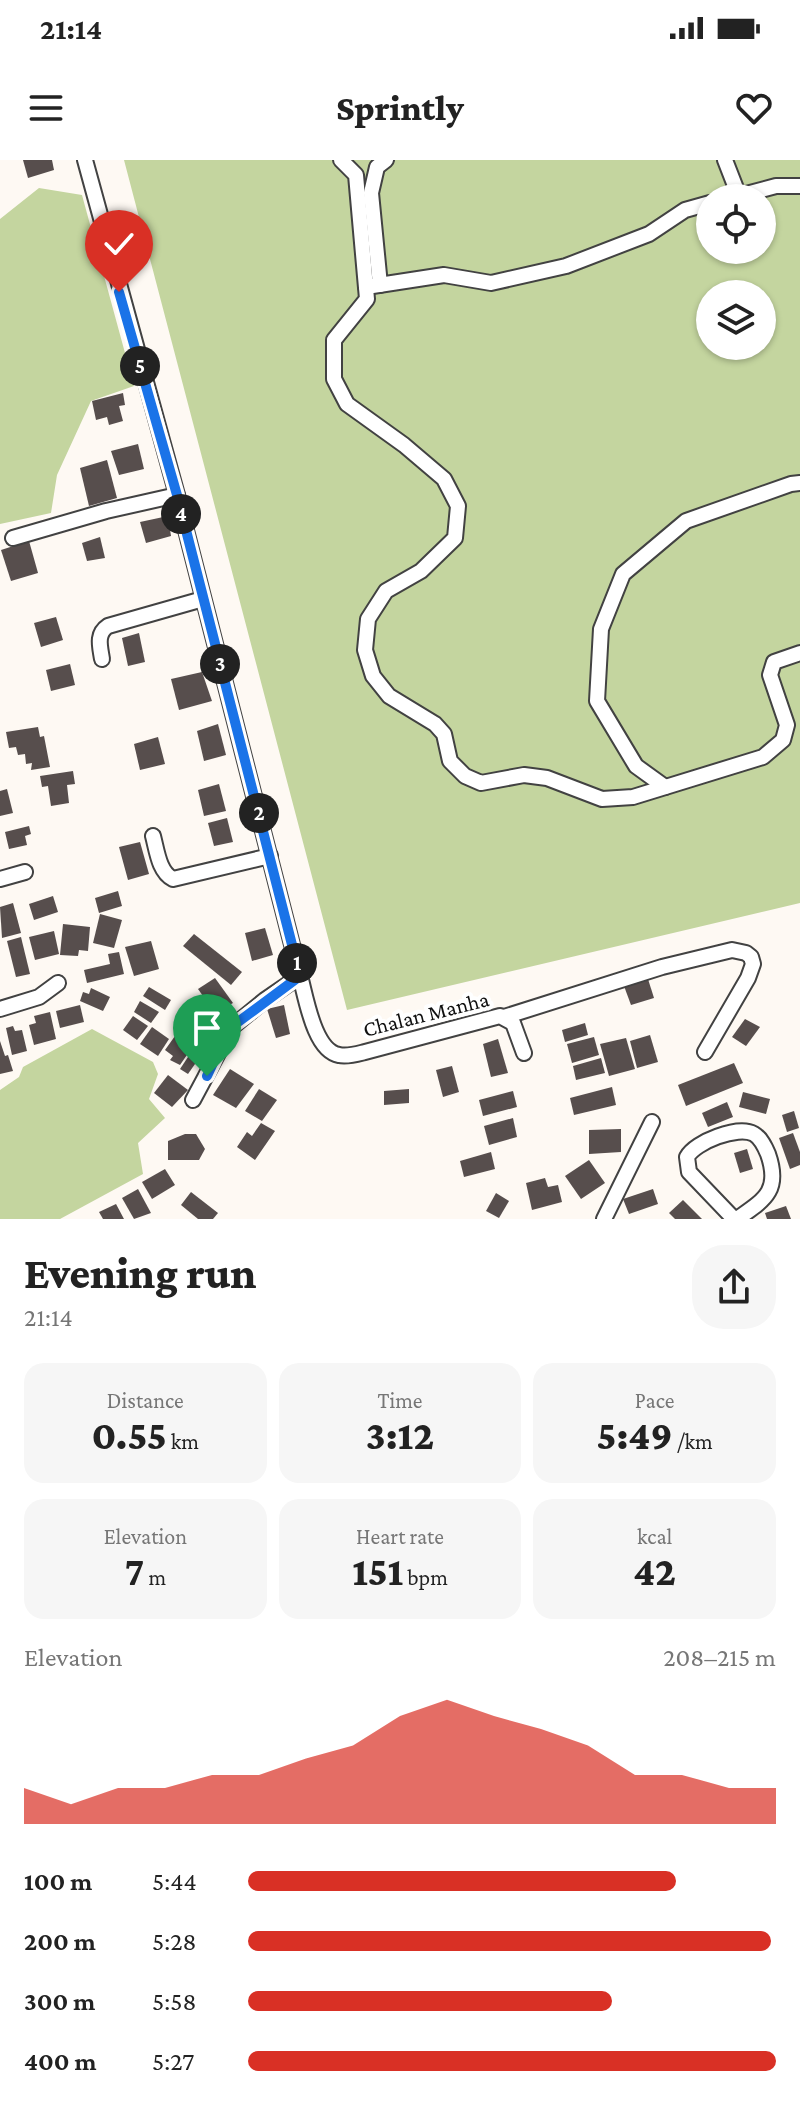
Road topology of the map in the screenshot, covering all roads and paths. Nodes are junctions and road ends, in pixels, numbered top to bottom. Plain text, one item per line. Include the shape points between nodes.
1 (85, 160) edge
2 (341, 160) edge
3 (386, 160) edge
4 (725, 160) edge
5 (731, 184) edge
6 (776, 186) edge
7 (800, 186) edge
8 (696, 207) edge
9 (373, 286) junction
10 (800, 483) edge
11 (177, 495) junction
12 (13, 538) dead end
13 (203, 599) junction
14 (800, 653) edge
15 (102, 659) dead end
16 (665, 787) junction
17 (153, 836) dead end
18 (270, 856) junction
19 (25, 872) dead end
20 (0, 879) edge
21 (300, 976) junction
22 (58, 983) dead end
23 (0, 1009) edge
24 (504, 1017) junction
25 (705, 1052) dead end
26 (524, 1053) dead end
27 (193, 1100) dead end
28 (652, 1122) dead end
29 (604, 1219) edge
30 (736, 1219) edge

1 - 11 street, Chalan Manha
2 - 9 street via 356,175
3 - 9 street via 377,167 371,193
4 - 5 street
6 - 7 street
8 - 9 street via 649,234 566,266 491,283 444,275
9 - 16 street via 334,340 334,379 347,404 444,479 458,506 455,538 421,571 386,591 368,619 365,650 373,676 389,696 435,724 444,734 450,761 481,783 524,775 547,778 602,799
10 - 16 street via 686,521 623,574 601,629 597,701 636,766
11 - 12 street
11 - 13 street, Chalan Manha
13 - 15 street via 101,630
13 - 18 street, Chalan Manha
14 - 16 street via 774,662 770,675 787,725 783,740 763,757
17 - 18 street via 162,868 173,879
18 - 21 street, Chalan Manha
19 - 20 street
21 - 24 street, Chalan Manha via 319,1038 339,1055
21 - 27 street via 230,1029
22 - 23 street via 44,995
24 - 25 street via 662,967 732,950 746,953 753,964 748,978
24 - 26 street, Chalan Manha via 513,1023
28 - 29 street
30 - 30 street via 692,1175 686,1161 691,1150 705,1142 746,1131 763,1143 773,1183 763,1199

